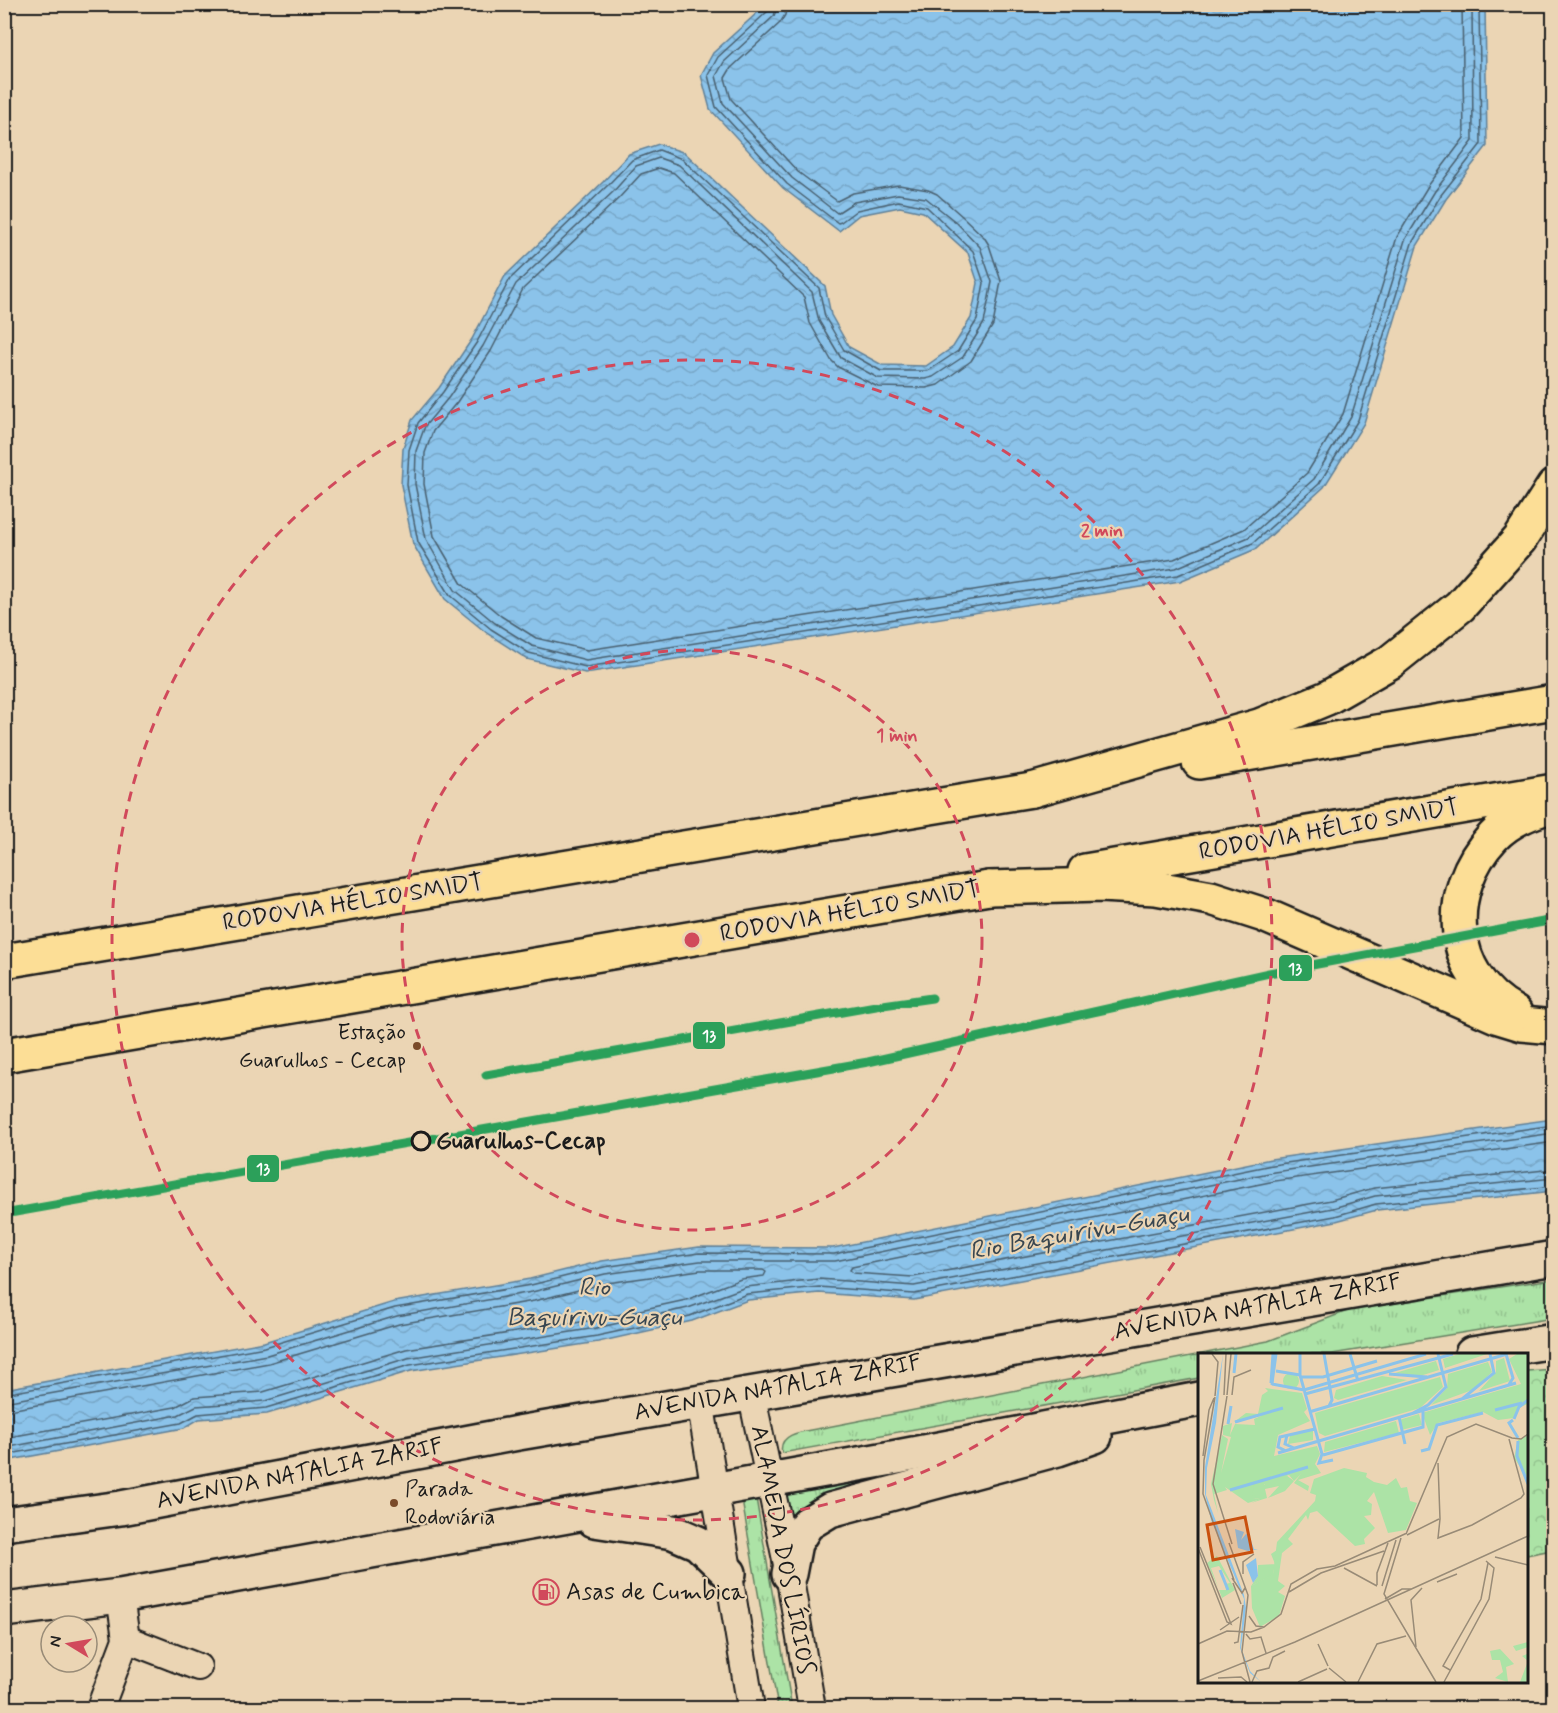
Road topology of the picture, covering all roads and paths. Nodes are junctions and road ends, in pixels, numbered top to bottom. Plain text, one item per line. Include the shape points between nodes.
1 (1554, 486) edge
2 (1554, 702) edge
3 (1032, 790) junction
4 (1554, 791) edge
5 (1554, 805) edge
6 (989, 888) junction
7 (4, 961) edge
8 (1554, 1026) edge
9 (4, 1055) edge
10 (1554, 1258) edge
11 (1554, 1341) edge
12 (1478, 1353) edge
13 (751, 1392) junction
14 (1194, 1400) edge
15 (700, 1401) junction
16 (769, 1480) junction
17 (715, 1490) junction
18 (566, 1516) junction
19 (4, 1524) edge
20 (729, 1573) junction
21 (789, 1574) junction
22 (120, 1596) junction
23 (4, 1610) edge
24 (126, 1640) junction
25 (198, 1667) dead end
26 (100, 1708) edge
27 (751, 1708) edge
28 (812, 1708) edge

1 - 3 main road via 1520,539 1460,606 1390,662 1327,698 1259,726
2 - 3 main road, RODOVIA HÉLIO SMIDT
3 - 7 main road, RODOVIA HÉLIO SMIDT
4 - 6 main road, RODOVIA HÉLIO SMIDT
5 - 8 main road via 1510,823 1481,851 1463,886 1459,923 1465,956 1482,985 1514,1012
6 - 8 main road via 1100,885 1156,888 1211,898 1264,915 1499,1017 1522,1024
6 - 9 main road, RODOVIA HÉLIO SMIDT
10 - 13 main road, AVENIDA NATALIA ZARIF
11 - 12 main road
13 - 15 main road, AVENIDA NATALIA ZARIF
13 - 16 street, ALAMEDA DOS LÍRIOS
14 - 16 main road
14 - 21 main road via 1058,1449 830,1510 807,1524 795,1543
15 - 17 street
15 - 19 main road, AVENIDA NATALIA ZARIF via 121,1508
16 - 17 main road
16 - 21 street, ALAMEDA DOS LÍRIOS
17 - 18 main road
17 - 20 street
18 - 20 main road via 673,1532 698,1543
18 - 22 main road
20 - 27 street
21 - 28 street, ALAMEDA DOS LÍRIOS
22 - 23 main road
22 - 24 street
24 - 25 street
24 - 26 street

